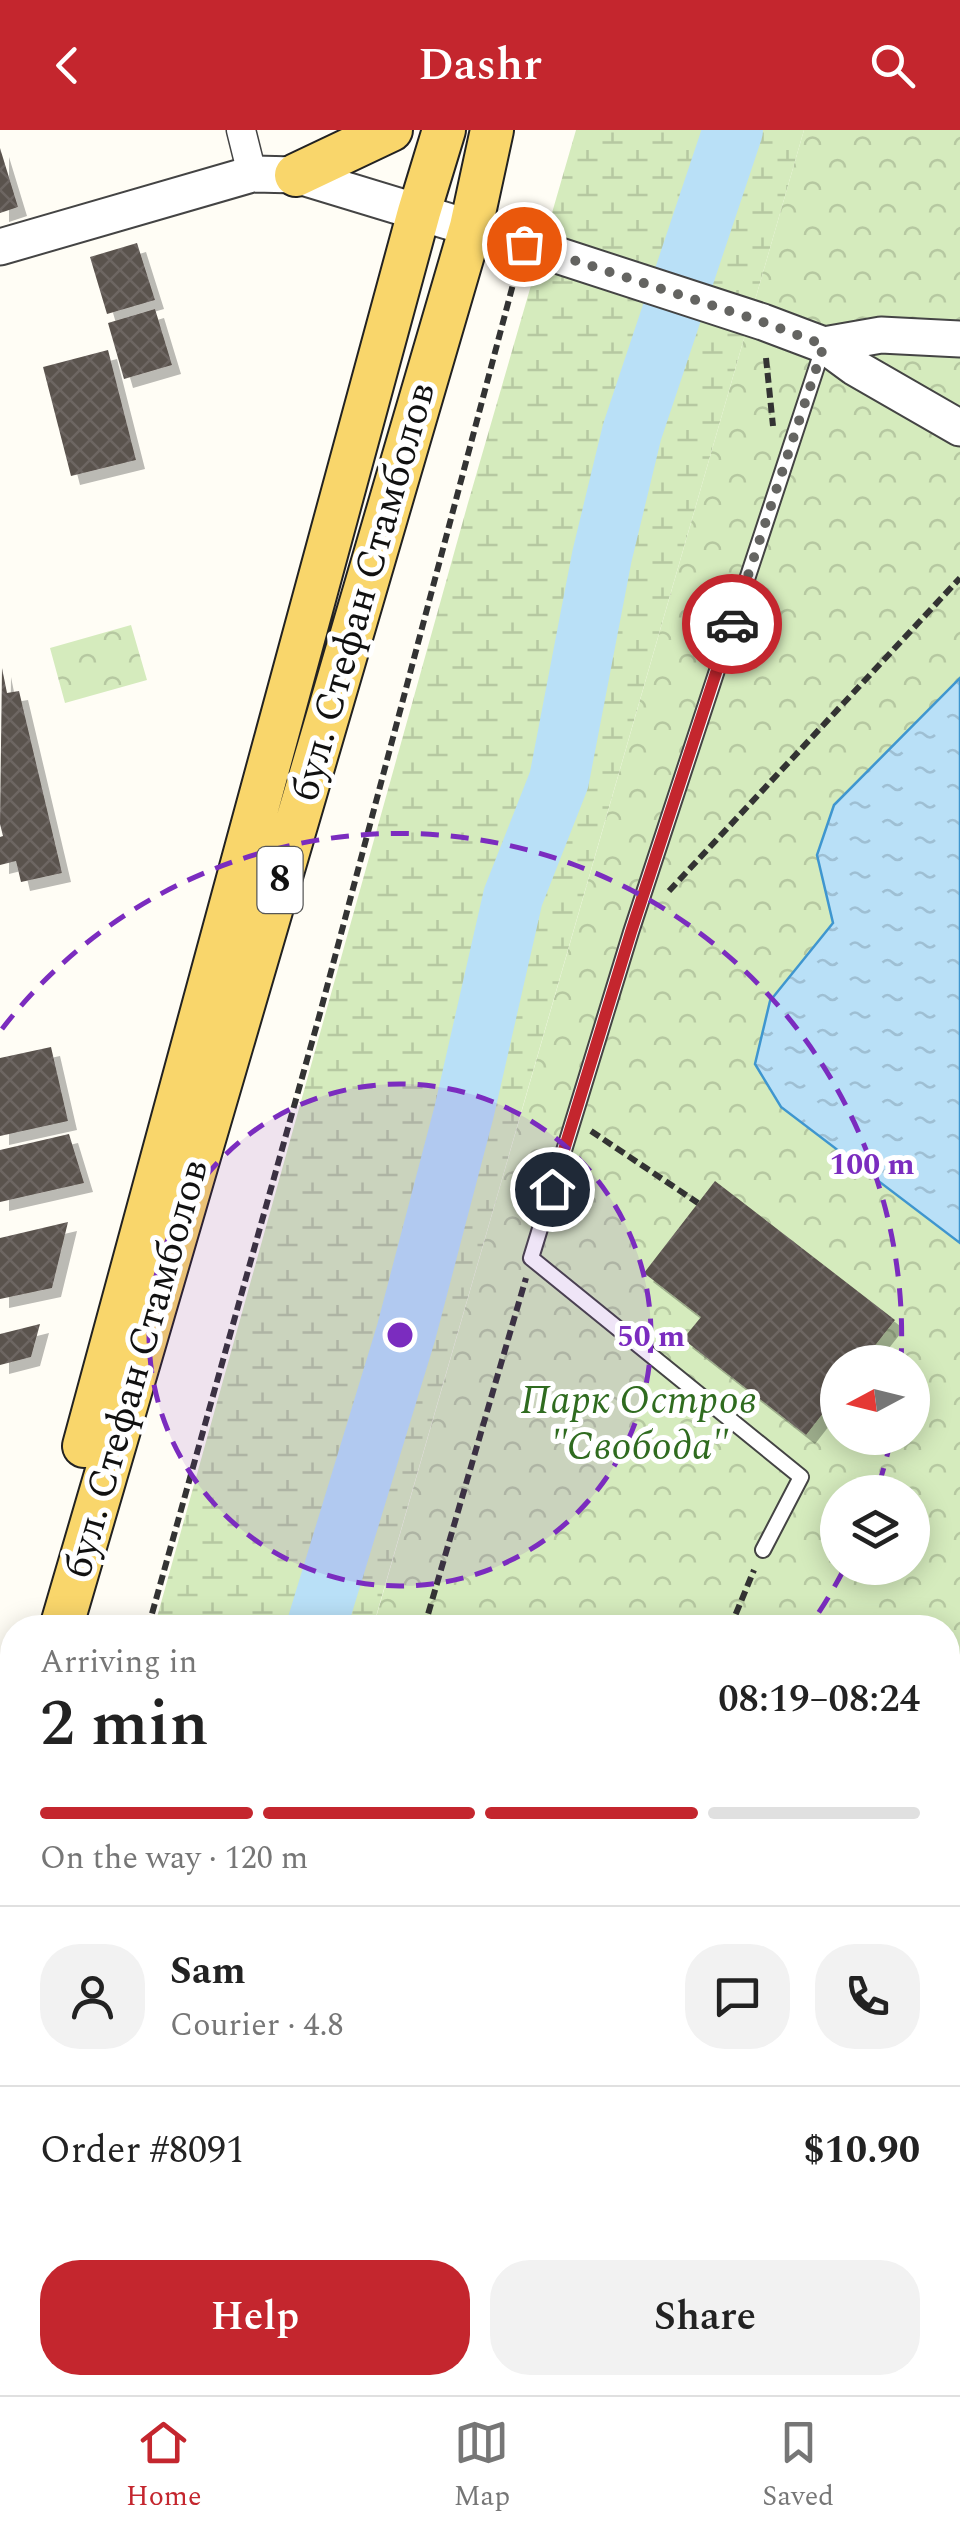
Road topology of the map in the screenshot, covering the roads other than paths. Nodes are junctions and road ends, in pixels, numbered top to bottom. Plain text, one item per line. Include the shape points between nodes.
1 (241, 130) edge
2 (391, 130) edge
3 (444, 130) edge
4 (492, 130) edge
5 (252, 174) junction
6 (296, 175) junction
7 (419, 212) junction
8 (471, 227) junction
9 (0, 247) edge
10 (960, 339) edge
11 (824, 345) junction
12 (960, 428) edge
13 (762, 1550) road end
14 (39, 1615) edge
15 (65, 1615) edge

1 - 5 street
2 - 6 main road
3 - 7 main road, бул. Стефан Стамболов / 8
4 - 8 main road, бул. Стефан Стамболов / 8
5 - 6 street
5 - 9 street
6 - 7 street
7 - 8 street
7 - 14 main road, бул. Стефан Стамболов / 8
8 - 11 street
8 - 15 main road, бул. Стефан Стамболов / 8
10 - 11 street via 881,335
11 - 12 street
11 - 13 lane via 531,1258 801,1477

